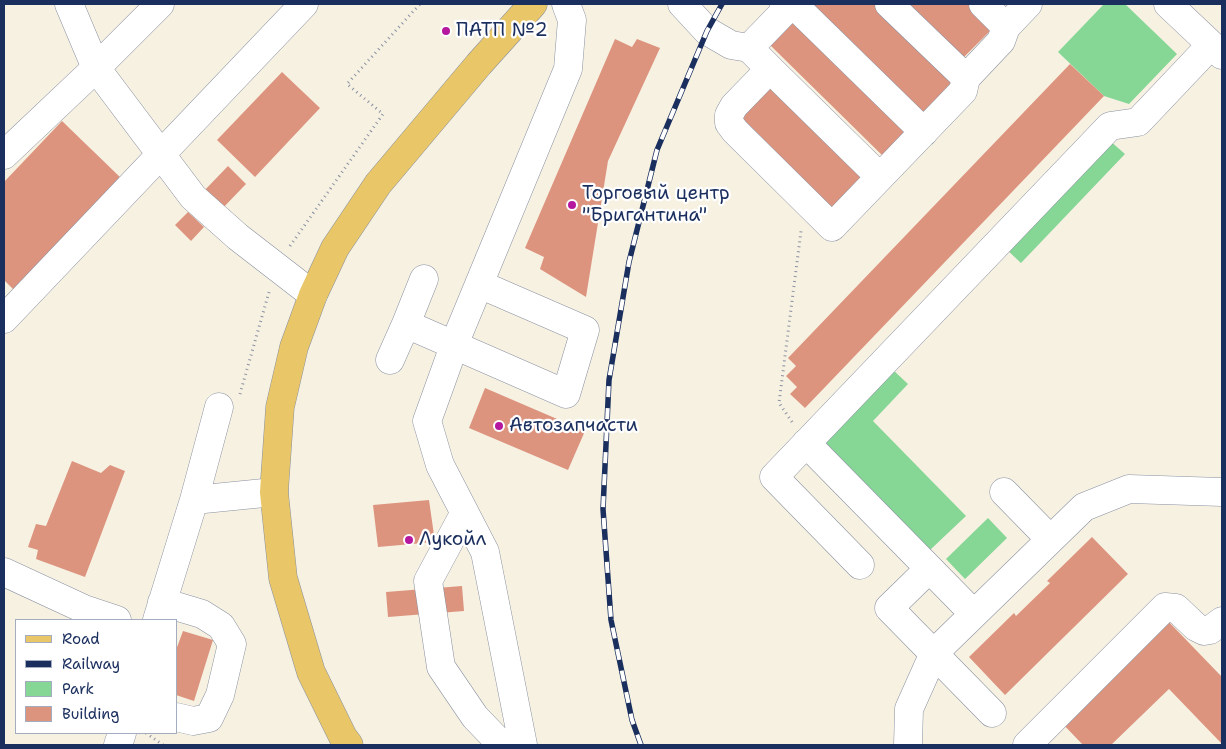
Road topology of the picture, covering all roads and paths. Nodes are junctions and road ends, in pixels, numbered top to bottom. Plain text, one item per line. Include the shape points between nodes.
1 (69, 4) edge
2 (160, 4) edge
3 (304, 4) edge
4 (420, 4) edge
5 (533, 4) edge
6 (566, 4) edge
7 (682, 4) edge
8 (785, 4) edge
9 (793, 4) edge
10 (889, 4) edge
11 (983, 4) edge
12 (1028, 4) edge
13 (1168, 4) edge
14 (1006, 27) junction
15 (749, 48) junction
16 (1217, 50) edge
17 (96, 68) junction
18 (770, 69) junction
19 (966, 78) junction
20 (924, 132) junction
21 (161, 154) junction
22 (4, 155) edge
23 (880, 177) junction
24 (805, 201) junction
25 (276, 267) junction
26 (424, 279) dead end
27 (478, 284) junction
28 (313, 295) junction
29 (4, 319) edge
30 (406, 324) junction
31 (454, 345) junction
32 (390, 360) dead end
33 (219, 407) joint
34 (806, 443) junction
35 (274, 492) junction
36 (1004, 492) dead end
37 (1222, 492) edge
38 (194, 500) junction
39 (464, 514) junction
40 (1050, 540) junction
41 (860, 565) dead end
42 (929, 569) junction
43 (4, 572) edge
44 (160, 611) edge
45 (974, 614) junction
46 (114, 619) edge
47 (1222, 621) edge
48 (934, 654) junction
49 (992, 713) dead end
50 (178, 717) edge
51 (147, 734) edge
52 (163, 745) edge
53 (349, 745) edge
54 (502, 745) edge
55 (523, 745) edge
56 (908, 745) edge
57 (1027, 745) edge

1 - 17 street
2 - 17 street
3 - 21 street
4 - 25 path via 347,84 383,114
5 - 28 main road via 478,64 378,184 335,248
6 - 27 street via 572,20 568,69
7 - 15 street via 707,31 731,45
8 - 15 street via 782,14
9 - 20 street
10 - 19 street
11 - 14 street
12 - 14 street
13 - 16 street
14 - 19 street via 1001,42
15 - 18 street
16 - 34 street via 1138,122 1110,126
17 - 21 street
17 - 22 street
18 - 23 street
18 - 24 street via 734,106 729,115 730,123
19 - 20 street via 963,91
20 - 23 street
21 - 25 street via 194,197
21 - 29 street
23 - 24 street via 832,227
24 - 34 path via 779,403
25 - 28 street
25 - 33 path via 237,403
26 - 30 street
27 - 31 street
27 - 31 street via 585,330 566,394
28 - 35 main road via 294,347 280,406
30 - 31 street
30 - 32 street
31 - 39 street via 427,421 440,465
33 - 38 street
34 - 41 street via 774,477
34 - 42 street
35 - 38 street
35 - 53 main road via 283,578 311,672
36 - 40 street
37 - 40 street via 1130,489 1084,507
38 - 44 street
39 - 54 street via 428,582 442,667 474,717
39 - 55 street via 485,552
40 - 45 street
42 - 45 street
42 - 48 street via 889,608
43 - 46 street via 84,609
44 - 50 street via 202,614 221,626 232,644 220,695 209,718 193,721
45 - 48 street
47 - 57 street via 1204,631 1176,608 1165,607
48 - 49 street
48 - 56 street via 909,709
51 - 52 path

